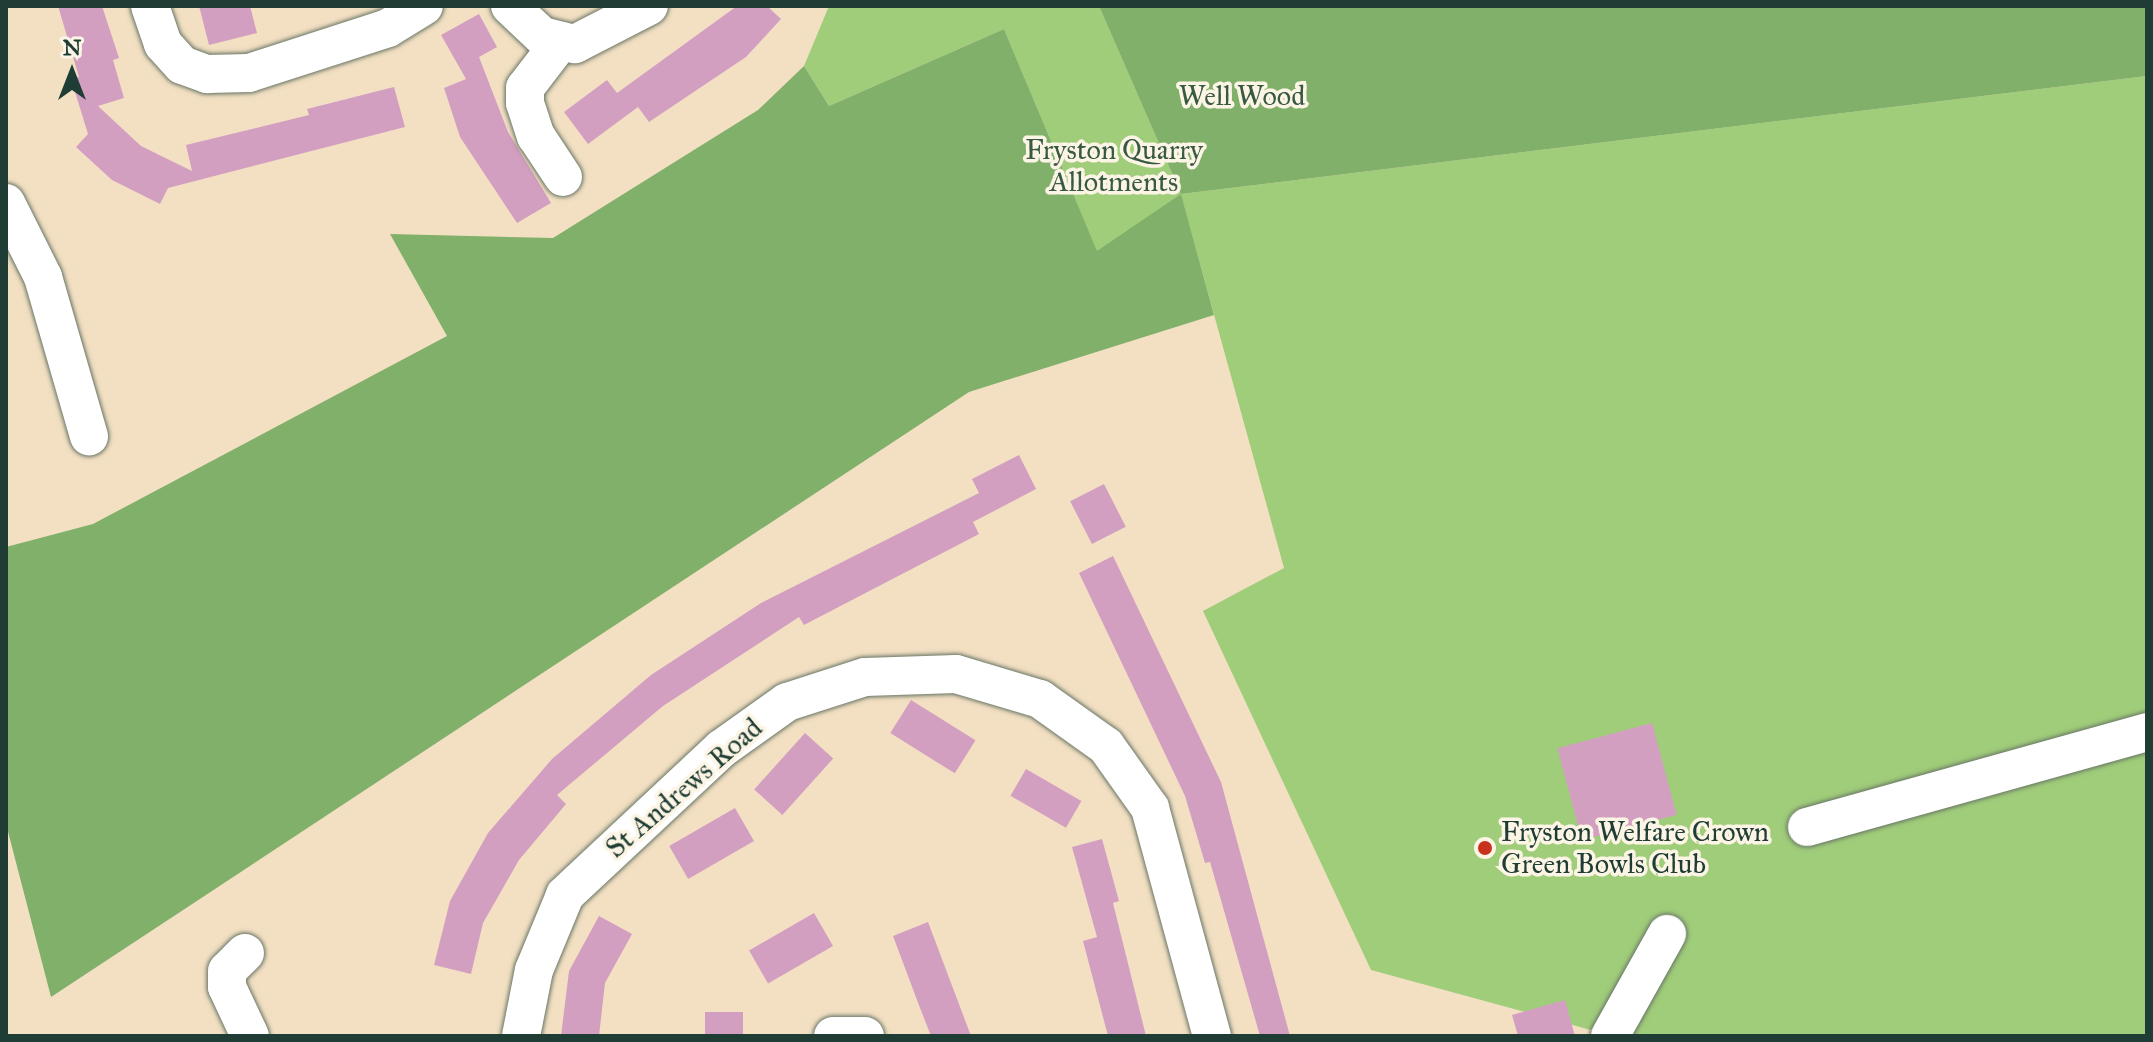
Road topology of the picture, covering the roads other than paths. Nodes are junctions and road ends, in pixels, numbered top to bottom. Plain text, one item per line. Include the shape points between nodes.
1 (150, 6) edge
2 (424, 6) edge
3 (510, 6) edge
4 (649, 6) edge
5 (561, 41) junction
6 (563, 177) dead end
7 (6, 203) edge
8 (89, 436) dead end
9 (2147, 732) edge
10 (1807, 827) dead end
11 (1667, 934) dead end
12 (245, 953) dead end
13 (250, 1036) edge
14 (521, 1036) edge
15 (833, 1036) edge
16 (865, 1036) edge
17 (1212, 1036) edge
18 (1610, 1036) edge

1 - 2 street via 163,44 182,65 207,74 249,73 388,28
3 - 5 street via 542,36
4 - 5 street via 575,44
5 - 6 street via 525,88 525,103 536,136
7 - 8 street via 43,277
9 - 10 street
11 - 18 street
12 - 13 street via 227,971 227,987
14 - 17 street, St Andrews Road via 534,970 565,895 721,749 787,702 813,693 865,677 956,674 1040,699 1115,758 1150,808
15 - 16 street

